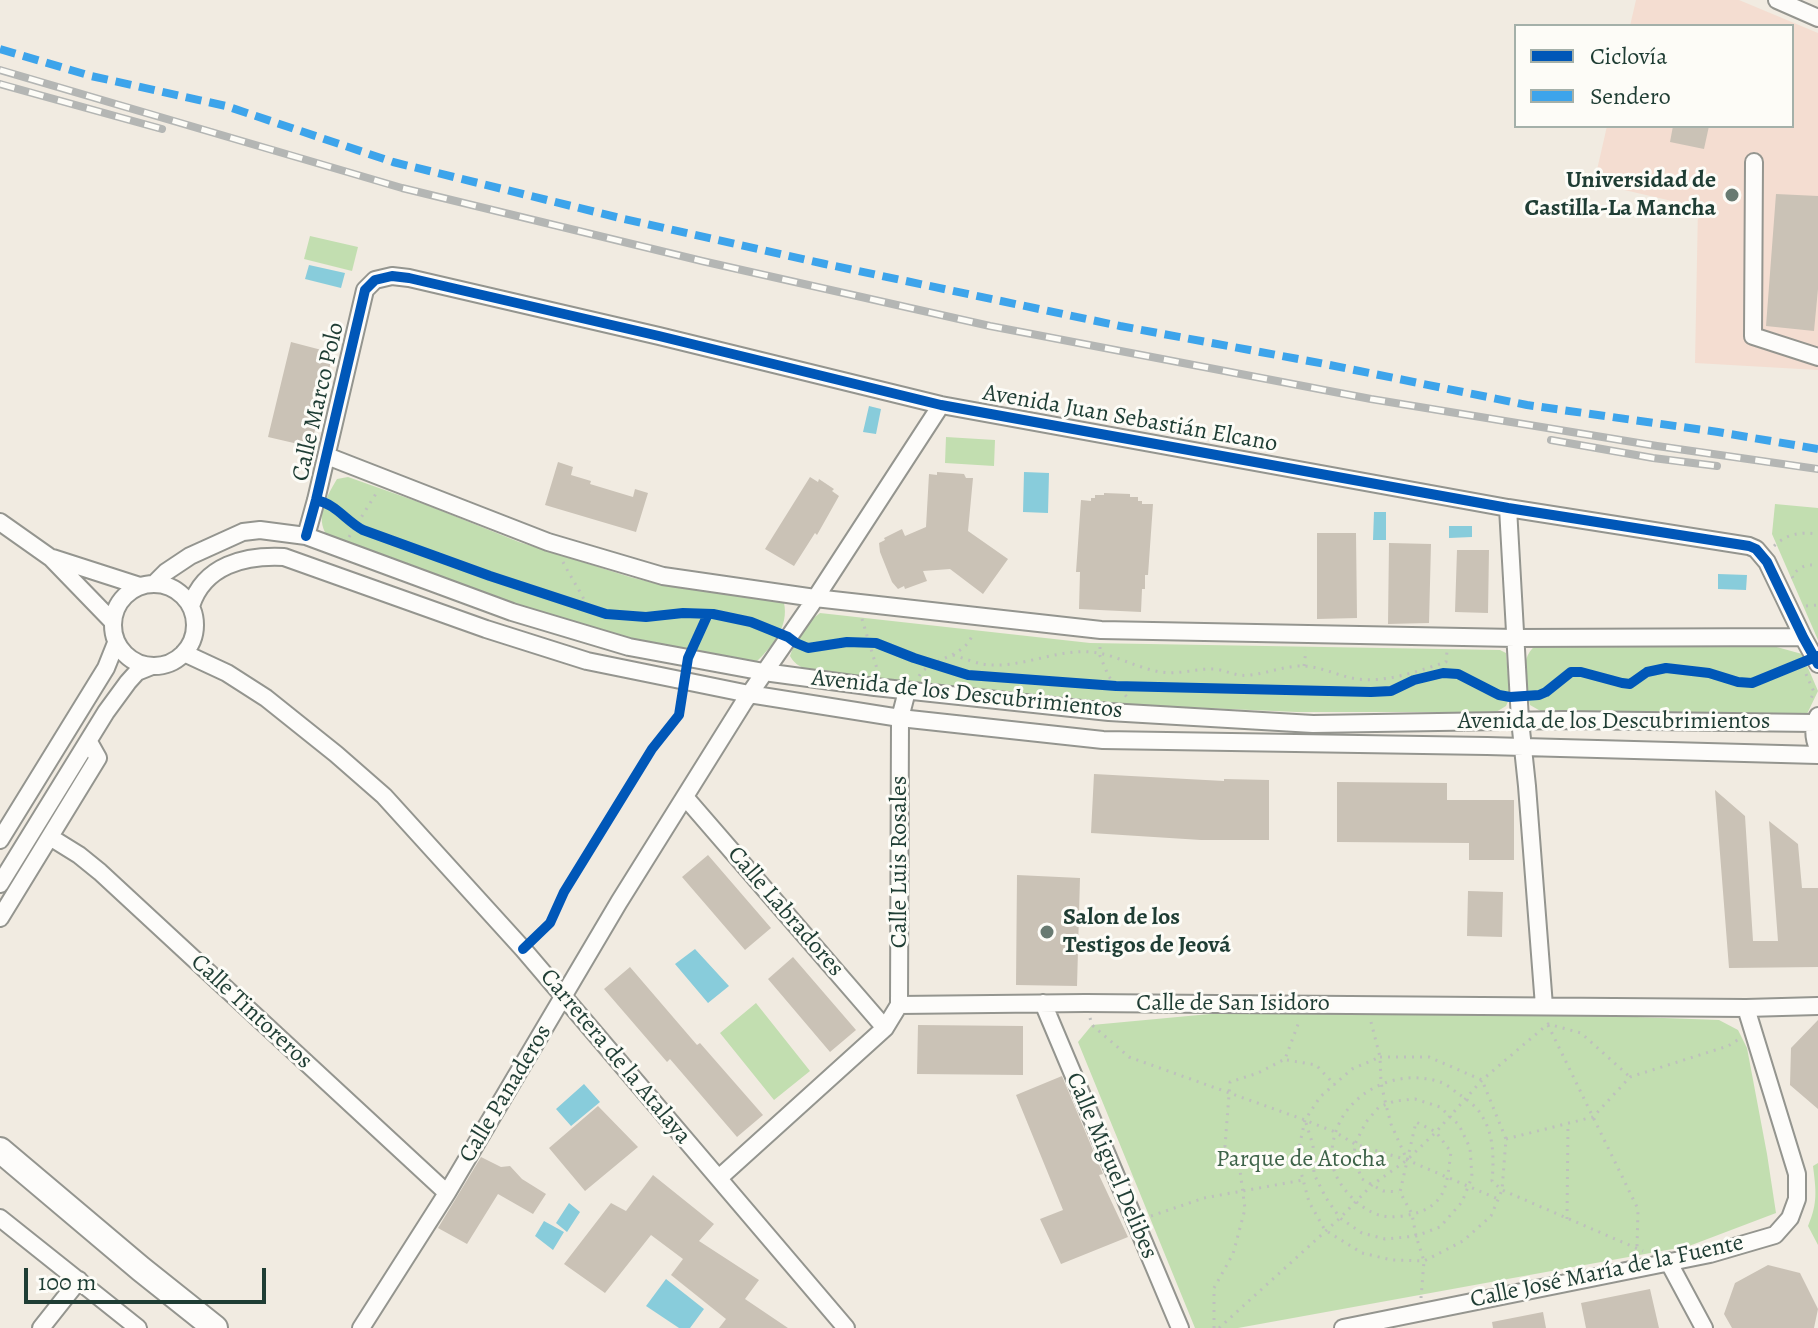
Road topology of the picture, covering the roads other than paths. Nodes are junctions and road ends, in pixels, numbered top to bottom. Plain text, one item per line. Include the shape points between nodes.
1 (1777, 0) edge
2 (1818, 18) edge
3 (1754, 162) dead end
4 (375, 280) joint
5 (1818, 357) edge
6 (941, 405) junction
7 (327, 456) junction
8 (1508, 508) junction
9 (0, 522) edge
10 (306, 536) junction
11 (51, 558) junction
12 (148, 584) junction
13 (815, 598) junction
14 (191, 606) junction
15 (112, 621) junction
16 (1803, 637) junction
17 (193, 638) junction
18 (1515, 638) junction
19 (116, 643) junction
20 (184, 653) junction
21 (152, 666) junction
22 (1812, 669) edge
23 (764, 672) junction
24 (227, 673) junction
25 (911, 691) junction
26 (749, 694) junction
27 (900, 718) junction
28 (1816, 719) edge
29 (1520, 720) junction
30 (89, 742) junction
31 (1522, 746) junction
32 (1818, 748) edge
33 (1818, 755) edge
34 (685, 797) junction
35 (50, 837) junction
36 (0, 840) edge
37 (0, 884) edge
38 (0, 918) edge
39 (564, 997) junction
40 (1043, 1003) junction
41 (899, 1005) junction
42 (1544, 1006) junction
43 (1818, 1006) edge
44 (1746, 1008) junction
45 (885, 1028) junction
46 (0, 1150) edge
47 (0, 1169) edge
48 (719, 1178) junction
49 (447, 1193) junction
50 (0, 1218) edge
51 (1668, 1261) junction
52 (79, 1280) junction
53 (841, 1326) edge
54 (41, 1328) edge
55 (138, 1328) edge
56 (199, 1328) edge
57 (215, 1328) edge
58 (361, 1328) edge
59 (1180, 1328) edge
60 (1343, 1328) edge
61 (1704, 1328) edge

1 - 2 street
3 - 5 street via 1753,336
4 - 6 street, Avenida Juan Sebastián Elcano via 392,276 447,286
4 - 7 street, Calle Marco Polo via 365,290
6 - 8 street, Avenida Juan Sebastián Elcano
6 - 13 street, Calle Panaderos
7 - 10 street, Calle Marco Polo
7 - 13 street via 548,542 663,576
8 - 16 street, Avenida Juan Sebastián Elcano via 1756,549
8 - 18 street
9 - 11 street
10 - 12 street, Avenida de los Descubrimientos via 243,532 190,556
10 - 23 street, Avenida de los Descubrimientos via 585,634
11 - 12 street
11 - 15 street
12 - 14 street via 174,589
12 - 15 street via 121,599
13 - 18 street via 1101,630
13 - 23 street, Calle Panaderos
14 - 17 street
14 - 26 street, Avenida de los Descubrimientos via 212,574 239,560 284,557 587,661
15 - 19 street
16 - 18 street
16 - 22 street
17 - 20 street
17 - 24 street, Carretera de la Atalaya
18 - 29 street
19 - 21 street via 129,658
19 - 36 street via 106,668
20 - 21 street
20 - 24 street, Carretera de la Atalaya
21 - 30 street via 128,682
23 - 25 street, Avenida de los Descubrimientos
23 - 26 street, Calle Panaderos
24 - 39 street, Carretera de la Atalaya via 277,707 384,796
25 - 27 street, Calle Luis Rosales
25 - 29 street, Avenida de los Descubrimientos via 1126,713 1313,724
26 - 27 street, Avenida de los Descubrimientos
26 - 34 street, Calle Panaderos
27 - 31 street, Avenida de los Descubrimientos via 1103,740
27 - 41 street, Calle Luis Rosales
28 - 29 street, Avenida de los Descubrimientos
28 - 32 street
29 - 31 street
30 - 35 street via 98,758
30 - 37 street
31 - 33 street, Avenida de los Descubrimientos
31 - 42 street
34 - 39 street, Calle Panaderos
34 - 45 street, Calle Labradores
35 - 38 street
35 - 49 street, Calle Tintoreros via 100,872
39 - 48 street, Carretera de la Atalaya
39 - 49 street, Calle Panaderos
40 - 41 street, Calle de San Isidoro
40 - 42 street, Calle de San Isidoro
40 - 59 street, Calle Miguel Delibes
41 - 45 street
42 - 44 street, Calle de San Isidoro
43 - 44 street, Calle de San Isidoro
44 - 51 street, Calle José María de la Fuente via 1797,1174 1797,1199 1775,1235
45 - 48 street
46 - 57 highway
47 - 56 highway
48 - 53 street, Carretera de la Atalaya
49 - 58 street, Calle Panaderos
50 - 52 street
51 - 60 street, Calle José María de la Fuente
51 - 61 street
52 - 54 street
52 - 55 street

